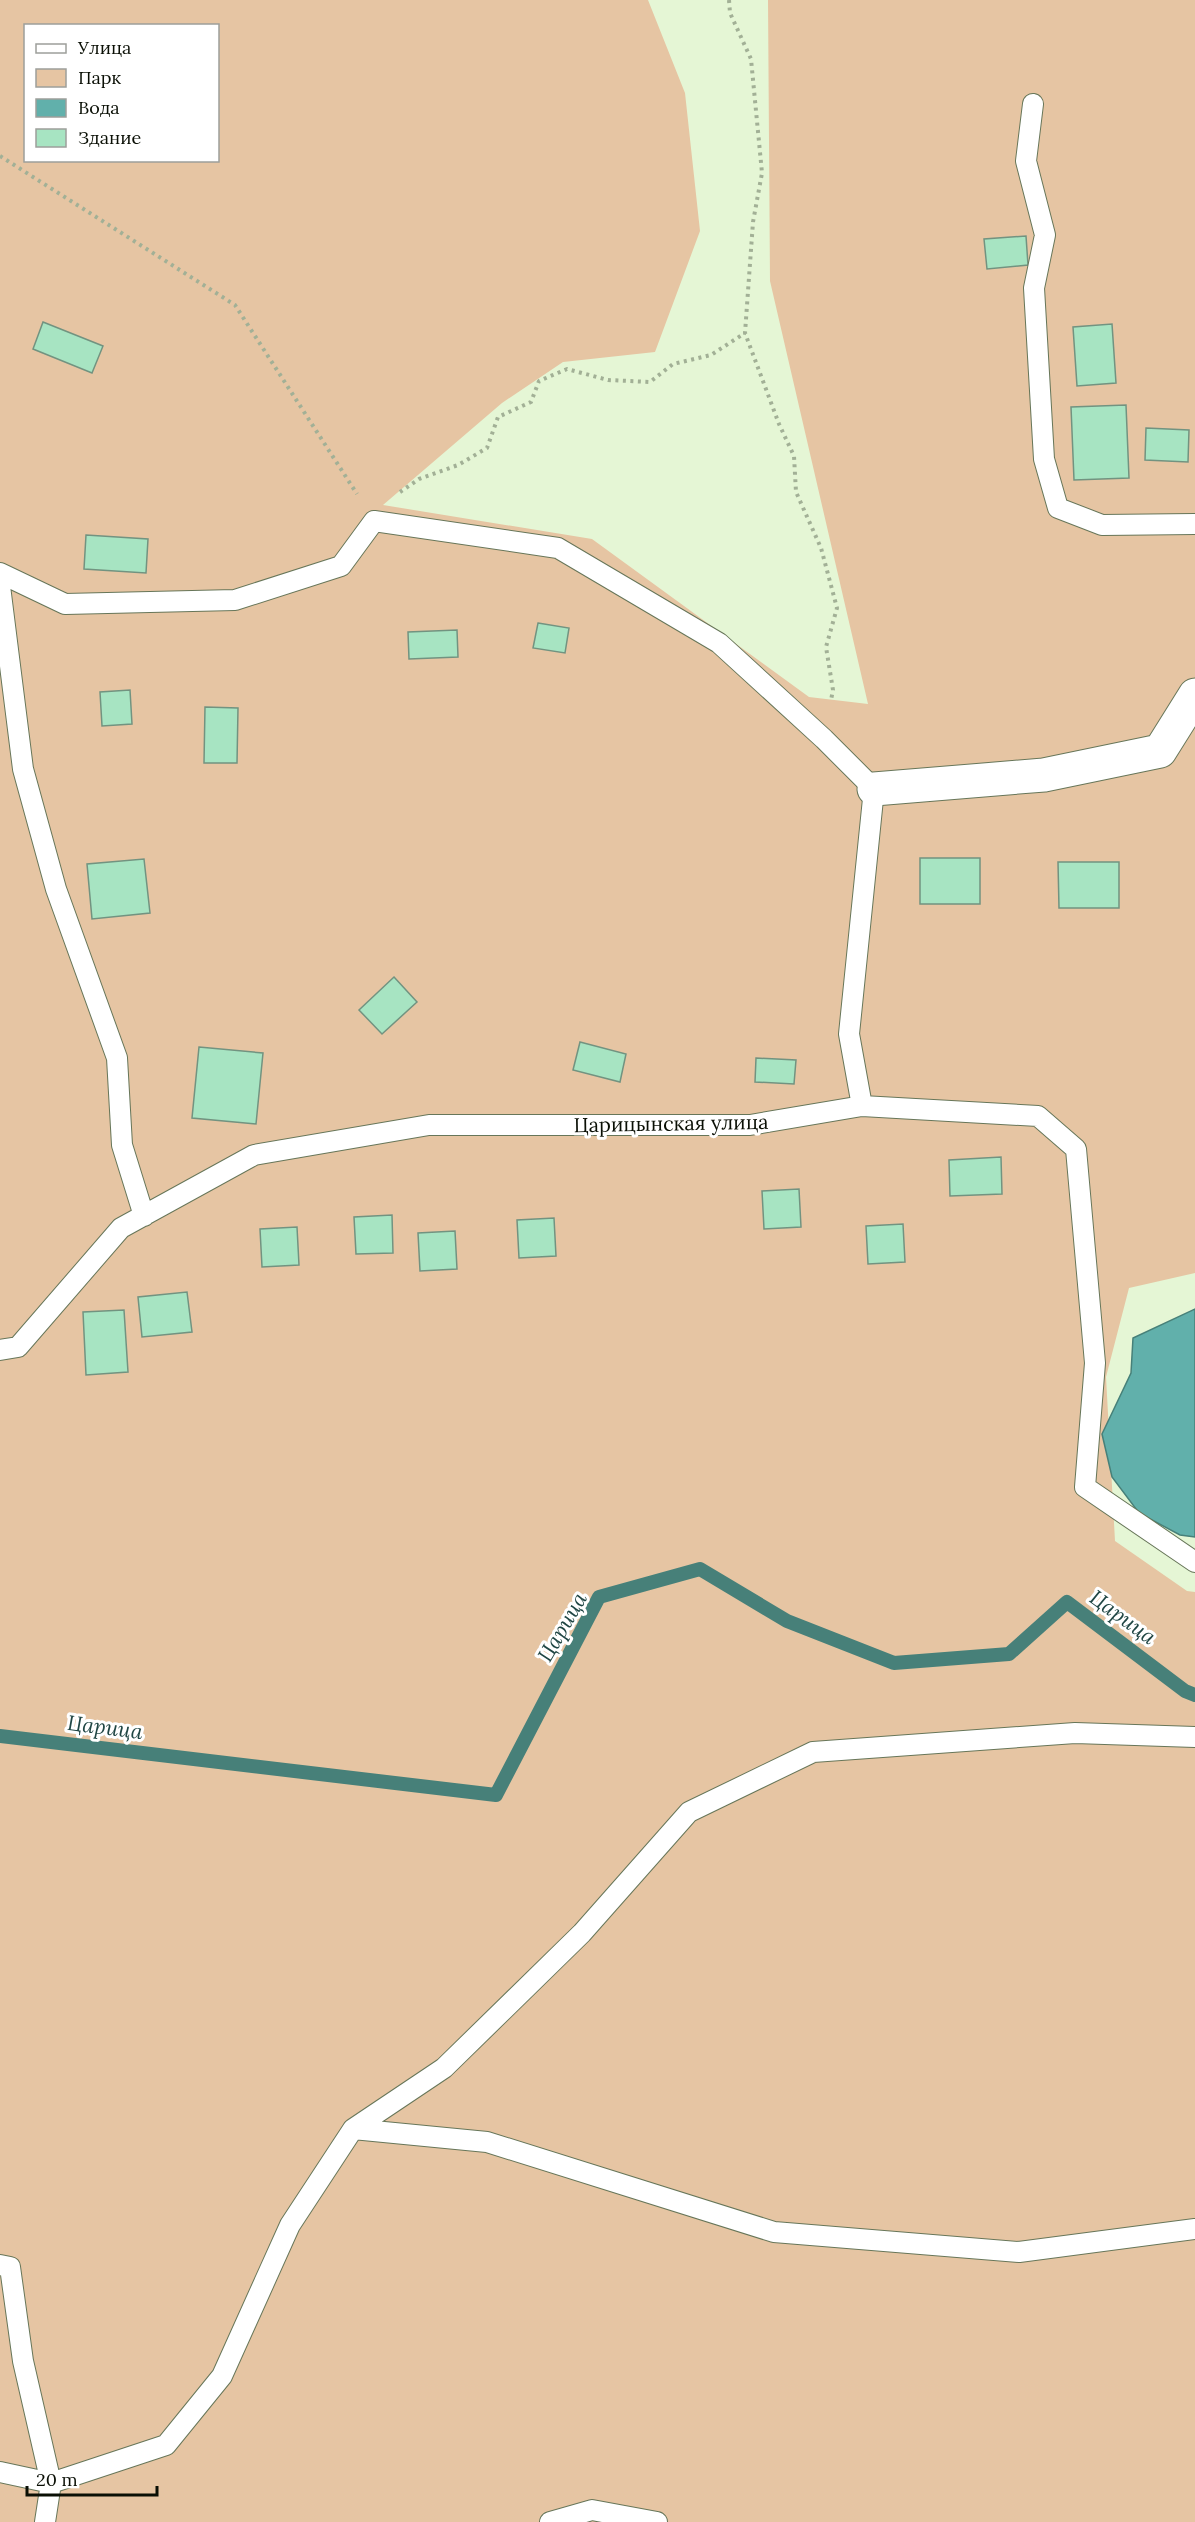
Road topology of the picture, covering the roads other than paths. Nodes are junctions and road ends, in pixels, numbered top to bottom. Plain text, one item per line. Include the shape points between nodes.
1 (1034, 104) dead end
2 (1195, 524) edge
3 (0, 573) edge
4 (0, 586) edge
5 (1195, 695) edge
6 (874, 789) junction
7 (862, 1106) junction
8 (144, 1216) junction
9 (0, 1350) edge
10 (1195, 1562) edge
11 (1195, 1737) edge
12 (353, 2129) junction
13 (1195, 2229) edge
14 (0, 2265) edge
15 (0, 2472) edge
16 (51, 2483) junction
17 (45, 2522) edge
18 (550, 2522) edge
19 (657, 2522) edge

1 - 2 lane via 1026,161 1045,236 1034,288 1044,459 1058,508 1102,525
3 - 6 lane via 65,604 235,600 340,566 374,520 558,548 719,643
4 - 8 lane via 23,769 56,889 117,1058 122,1145
5 - 6 street via 1160,751 1044,776
6 - 7 lane via 849,1034
7 - 8 lane, Царицынская улица via 750,1125 429,1125 254,1155
7 - 10 lane, Царицынская улица via 1038,1116 1076,1149 1095,1363 1085,1487
8 - 9 lane, Царицынская улица via 121,1228 18,1347
11 - 12 lane via 1075,1733 813,1752 689,1812 582,1933 444,2068
12 - 13 lane via 487,2142 774,2232 1019,2252
12 - 16 lane via 290,2225 222,2376 166,2445
14 - 16 lane via 10,2267 23,2361
15 - 16 lane
16 - 17 lane
18 - 19 lane via 592,2510

